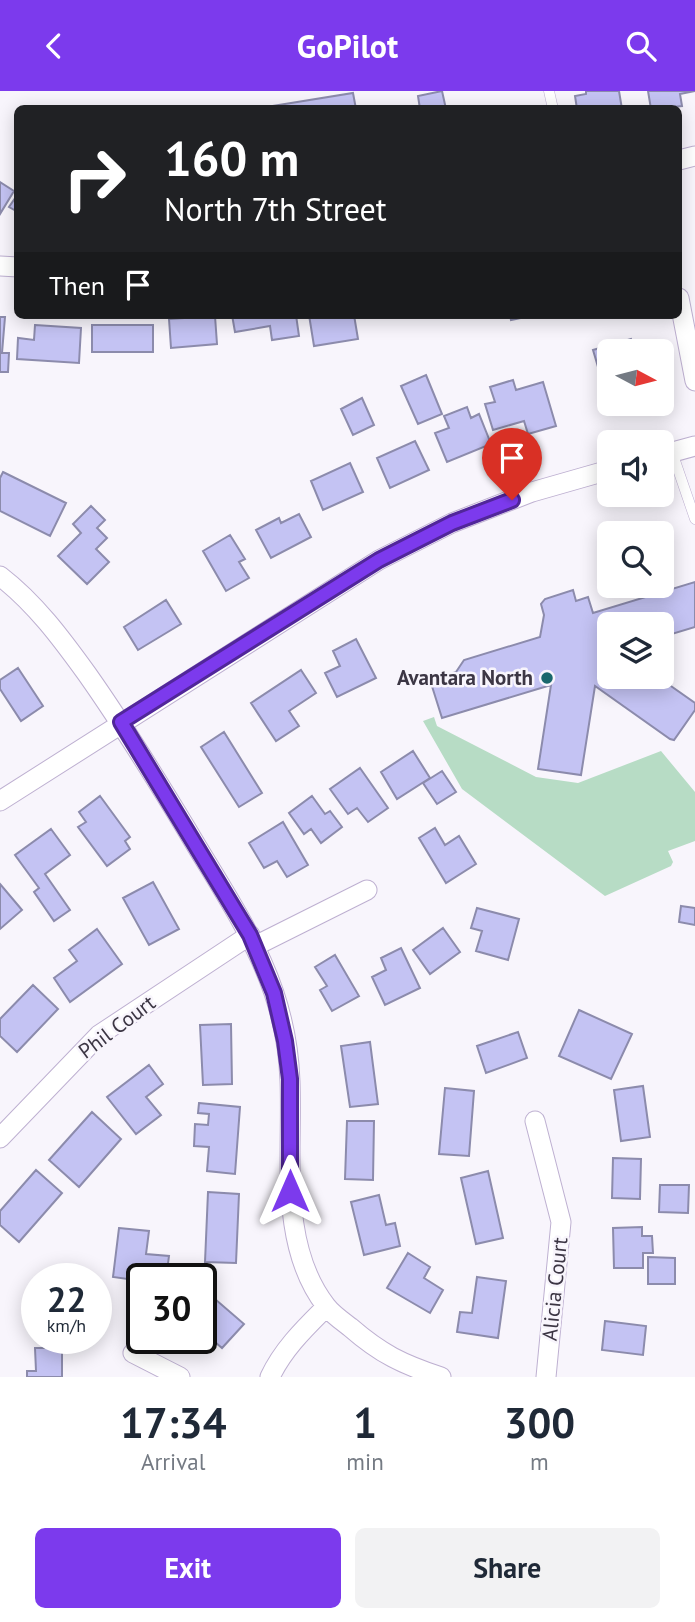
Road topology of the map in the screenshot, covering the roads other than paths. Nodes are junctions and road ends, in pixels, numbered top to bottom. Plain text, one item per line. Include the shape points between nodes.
1 (682, 314) edge
2 (695, 381) edge
3 (695, 446) edge
4 (674, 452) edge
5 (674, 470) edge
6 (597, 473) edge
7 (695, 519) edge
8 (0, 576) edge
9 (121, 722) junction
10 (0, 801) edge
11 (367, 890) dead end
12 (253, 941) junction
13 (535, 1121) dead end
14 (0, 1138) edge
15 (326, 1307) junction
16 (136, 1354) edge
17 (180, 1377) edge
18 (270, 1377) edge
19 (442, 1377) edge
20 (546, 1377) edge

1 - 2 street
3 - 4 street
5 - 7 lane
6 - 9 street via 532,492 391,553
8 - 9 street via 44,617
9 - 10 street
9 - 12 street
11 - 12 street, Phil Court
12 - 14 street, Phil Court via 99,1035
12 - 15 street via 274,993 285,1041 294,1230 306,1270
13 - 20 street, Alicia Court via 561,1222
15 - 18 street via 297,1336
15 - 19 street via 374,1348 404,1365
16 - 17 street

